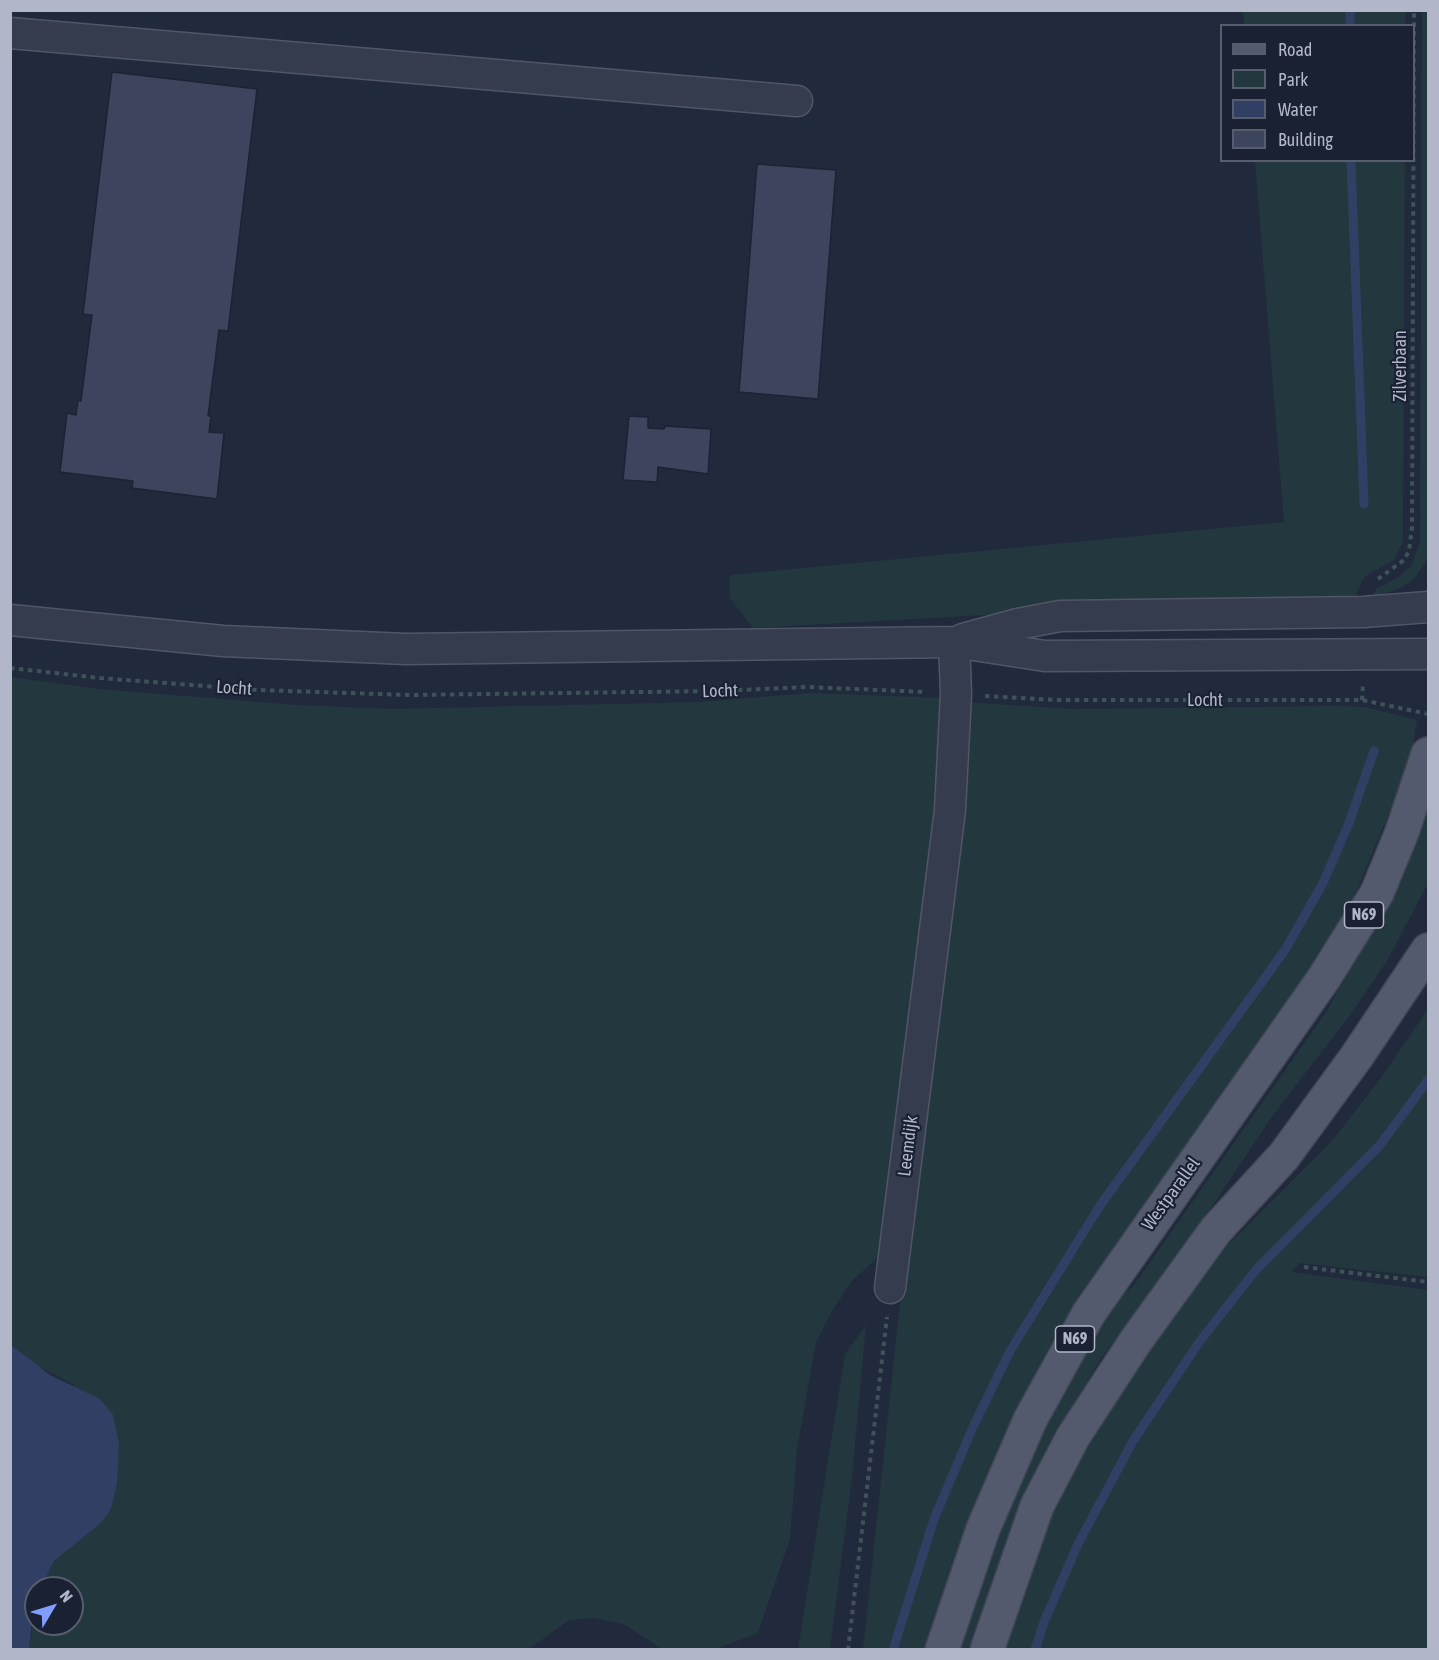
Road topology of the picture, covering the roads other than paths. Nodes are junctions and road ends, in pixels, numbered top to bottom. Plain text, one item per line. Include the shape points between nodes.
1 (10, 33) edge
2 (797, 101) dead end
3 (1428, 607) edge
4 (10, 620) edge
5 (954, 642) junction
6 (1428, 654) edge
7 (1428, 754) edge
8 (1428, 950) edge
9 (890, 1288) road end
10 (942, 1650) edge
11 (987, 1650) edge

1 - 2 street
3 - 5 street via 1363,612 1060,616
4 - 5 street via 223,641 406,649
5 - 6 street via 1045,656
5 - 9 street, Leemdijk via 956,694 949,821
7 - 10 main road, Westparallel / N69 via 1377,893 1311,997 1089,1313 1030,1420 983,1528
8 - 11 main road via 1284,1156 1216,1230 1073,1437 1037,1506

